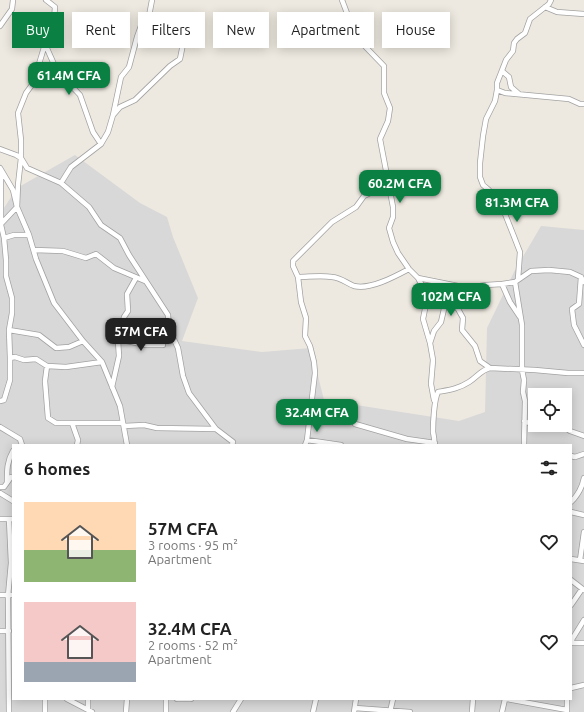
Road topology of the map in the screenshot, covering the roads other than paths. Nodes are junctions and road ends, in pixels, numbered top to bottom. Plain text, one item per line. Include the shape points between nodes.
1 (14, 0) edge
2 (46, 0) edge
3 (152, 0) edge
4 (342, 0) edge
5 (551, 0) edge
6 (545, 7) junction
7 (55, 12) edge
8 (584, 14) edge
9 (0, 26) edge
10 (136, 37) junction
11 (44, 48) edge
12 (47, 48) edge
13 (502, 71) junction
14 (497, 90) junction
15 (519, 94) junction
16 (584, 104) edge
17 (113, 115) junction
18 (101, 144) junction
19 (0, 149) edge
20 (21, 158) junction
21 (0, 169) edge
22 (388, 178) junction
23 (61, 183) junction
24 (17, 207) junction
25 (0, 225) edge
26 (29, 235) junction
27 (4, 238) junction
28 (34, 250) junction
29 (408, 269) junction
30 (298, 277) junction
31 (581, 277) junction
32 (136, 278) junction
33 (418, 278) junction
34 (517, 280) junction
35 (145, 281) junction
36 (584, 282) edge
37 (502, 284) junction
38 (425, 292) junction
39 (434, 297) junction
40 (521, 318) junction
41 (9, 330) junction
42 (83, 341) junction
43 (118, 341) junction
44 (430, 343) junction
45 (163, 345) dead end
46 (584, 345) edge
47 (10, 358) junction
48 (102, 362) junction
49 (47, 366) junction
50 (490, 368) junction
51 (522, 370) junction
52 (584, 373) edge
53 (112, 387) junction
54 (434, 400) junction
55 (0, 402) edge
56 (524, 421) junction
57 (72, 423) junction
58 (528, 423) edge
59 (355, 424) dead end
60 (124, 425) junction
61 (0, 427) edge
62 (216, 429) junction
63 (572, 432) edge
64 (584, 436) edge
65 (20, 439) junction
66 (406, 439) junction
67 (306, 443) edge
68 (18, 444) edge
69 (22, 444) edge
70 (77, 444) edge
71 (127, 444) edge
72 (232, 444) edge
73 (324, 444) edge
74 (405, 444) edge
75 (435, 444) edge
76 (524, 444) edge
77 (12, 453) edge
78 (584, 454) edge
79 (572, 456) edge
80 (12, 478) edge
81 (584, 478) edge
82 (7, 482) junction
83 (0, 487) edge
84 (0, 492) edge
85 (12, 500) edge
86 (572, 501) edge
87 (572, 512) edge
88 (584, 516) edge
89 (0, 519) edge
90 (11, 519) edge
91 (584, 532) edge
92 (572, 559) edge
93 (582, 560) edge
94 (572, 581) edge
95 (583, 589) edge
96 (0, 595) edge
97 (11, 596) edge
98 (572, 604) edge
99 (584, 620) edge
100 (0, 631) edge
101 (9, 631) junction
102 (572, 640) edge
103 (572, 642) edge
104 (584, 643) edge
105 (11, 660) edge
106 (584, 685) edge
107 (572, 688) edge
108 (11, 697) edge
109 (45, 700) edge
110 (69, 700) edge
111 (88, 700) edge
112 (127, 700) edge
113 (166, 700) edge
114 (240, 700) edge
115 (316, 700) edge
116 (356, 700) edge
117 (394, 700) edge
118 (473, 700) edge
119 (506, 700) edge
120 (511, 700) edge
121 (567, 700) edge
122 (354, 710) edge
123 (90, 711) edge
124 (399, 711) edge
125 (567, 711) edge
126 (10, 712) edge
127 (45, 712) edge
128 (126, 712) edge
129 (166, 712) edge
130 (233, 712) edge
131 (314, 712) edge
132 (390, 712) edge
133 (410, 712) edge
134 (472, 712) edge
135 (502, 712) edge

1 - 9 street via 12,9
2 - 7 street via 55,7
3 - 10 street via 149,16 142,23
4 - 22 street via 356,37 384,66 384,93 390,108 388,121 380,139
5 - 6 street
6 - 8 street via 558,12
6 - 13 street via 530,19 525,34 514,43 513,51
10 - 17 street via 129,66 121,77
10 - 17 street via 176,33 183,44 180,59 135,100 120,107
11 - 20 street via 37,78 26,93 18,113
12 - 18 street via 57,71 80,95 93,132
13 - 14 street
13 - 15 street via 509,77 511,87
14 - 15 street
14 - 34 street via 495,101 486,119 480,177 493,200 503,209 520,252
15 - 16 street via 569,99
17 - 18 street
18 - 23 street via 71,167
19 - 20 street
20 - 23 street via 28,168
20 - 24 street
21 - 24 street via 13,190
21 - 25 street
22 - 29 street via 393,217 389,228 393,242
22 - 30 street via 364,196 356,207 332,222 297,256 293,266
23 - 35 street via 89,207 101,225 120,238
24 - 25 street
24 - 26 street
25 - 27 street
26 - 27 street
26 - 28 street
27 - 41 street via 6,276 12,298
28 - 32 street via 63,251 86,258 96,254 114,268
28 - 42 street via 54,303
29 - 30 street via 371,287 353,285 331,276
29 - 33 street
30 - 67 street via 306,318 305,336 310,346 315,373
31 - 34 street via 570,272 549,270 530,271
31 - 36 street
31 - 46 street via 579,304 572,309 574,325
32 - 35 street
32 - 43 street via 127,294 128,311
33 - 37 street via 468,288
33 - 38 street
34 - 37 street
34 - 40 street
35 - 62 street via 168,315 169,328 178,348 189,393
37 - 40 street
38 - 39 street
38 - 44 street via 423,319
39 - 44 street via 444,309 441,322 434,331
39 - 50 street via 451,302 458,309 463,318 462,330 475,346 480,361
40 - 51 street
41 - 42 street via 39,335 56,348 69,347
41 - 47 street
42 - 48 street
43 - 45 street
43 - 53 street via 119,356
44 - 54 street
47 - 49 street via 36,359
47 - 55 street via 10,380 4,400
48 - 49 street via 66,367
48 - 53 street
49 - 57 street via 45,381 48,418 56,423
50 - 51 street
50 - 54 street via 483,370 470,382 455,390 438,392
51 - 52 street
51 - 56 street
53 - 60 street
54 - 75 street
56 - 58 street
56 - 76 street
57 - 60 street
57 - 70 street
59 - 66 street
60 - 62 street
60 - 71 street
61 - 65 street
62 - 72 street
63 - 64 street
65 - 68 street
65 - 69 street
66 - 74 street
66 - 75 street
67 - 73 street
77 - 82 street via 7,468
78 - 79 street
80 - 82 street
81 - 86 street via 578,496
82 - 83 street via 4,487
84 - 85 street
87 - 88 street
89 - 90 street
90 - 97 street
91 - 93 street
92 - 93 street
94 - 95 street
95 - 98 street
96 - 97 street
97 - 101 street
99 - 102 street
100 - 101 street
101 - 105 street
103 - 104 street
105 - 108 street
106 - 107 street
108 - 126 street
109 - 127 street
110 - 123 street
111 - 123 street
112 - 128 street
113 - 129 street
114 - 130 street
115 - 131 street
116 - 122 street
117 - 132 street
118 - 134 street
119 - 135 street
120 - 125 street
121 - 125 street
122 - 132 street
124 - 132 street
124 - 133 street

